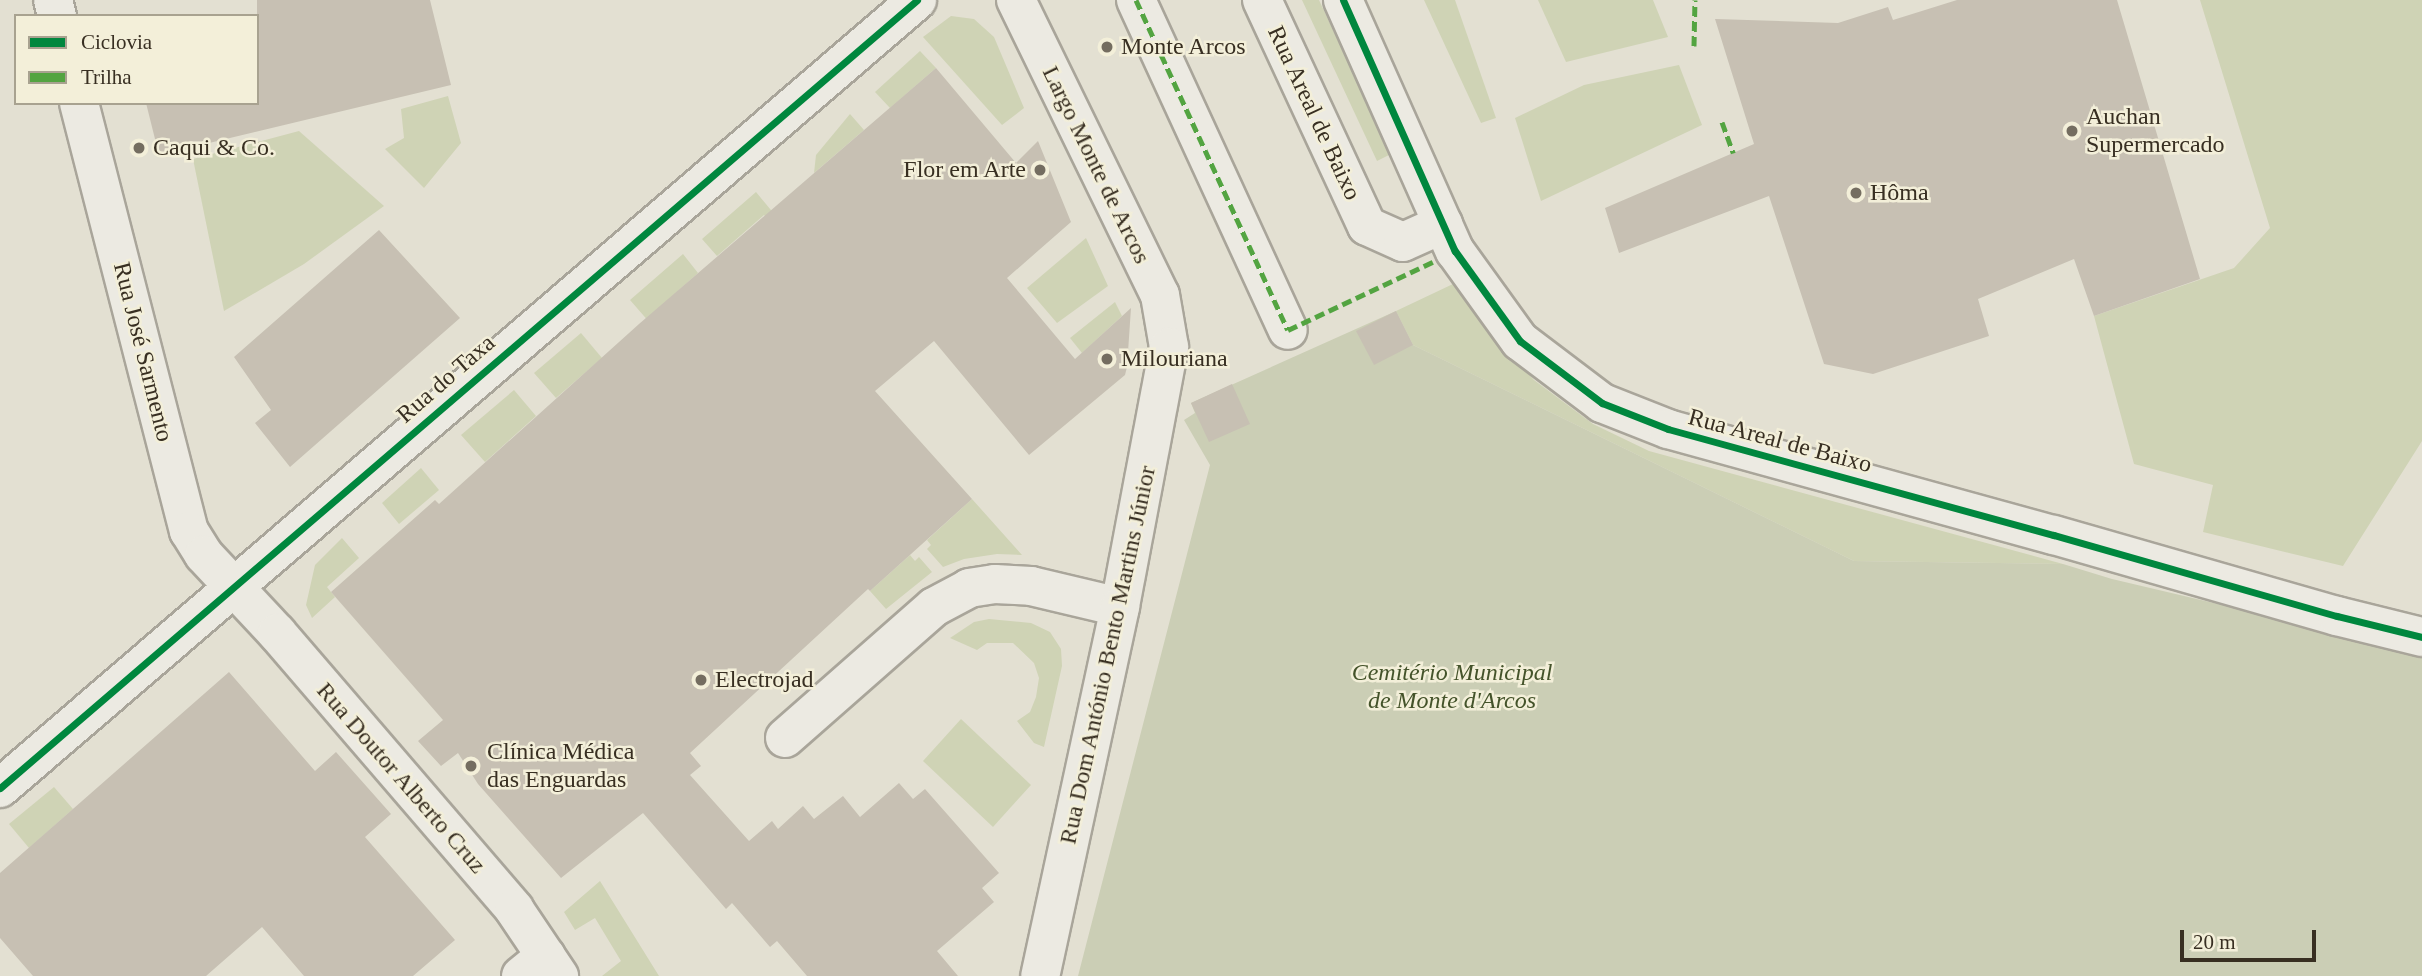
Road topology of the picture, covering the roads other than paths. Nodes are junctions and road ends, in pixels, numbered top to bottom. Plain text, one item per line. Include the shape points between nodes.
1 (917, 0) edge
2 (1016, 0) edge
3 (1136, 0) edge
4 (1262, 0) edge
5 (1343, 0) edge
6 (80, 105) edge
7 (1443, 224) junction
8 (1288, 330) dead end
9 (1168, 333) joint
10 (235, 586) junction
11 (1120, 607) junction
12 (2422, 637) edge
13 (785, 738) dead end
14 (0, 788) edge
15 (542, 969) edge
16 (1040, 976) edge

1 - 10 street, Rua do Taxa
2 - 9 street, Largo Monte de Arcos via 1160,295
3 - 8 street
4 - 7 street, Rua Areal de Baixo via 1367,226 1404,242
5 - 7 street, Rua Areal de Baixo
6 - 10 street, Rua José Sarmento via 189,531 204,555
7 - 12 street, Rua Areal de Baixo via 1455,251 1520,341 1602,402 1668,429
9 - 11 street, Rua Dom António Bento Martins Júnior via 1167,363
10 - 14 street, Rua do Taxa
10 - 15 street, Rua Doutor Alberto Cruz via 514,909
11 - 13 street via 1031,586 969,588 934,607
11 - 16 street, Rua Dom António Bento Martins Júnior

